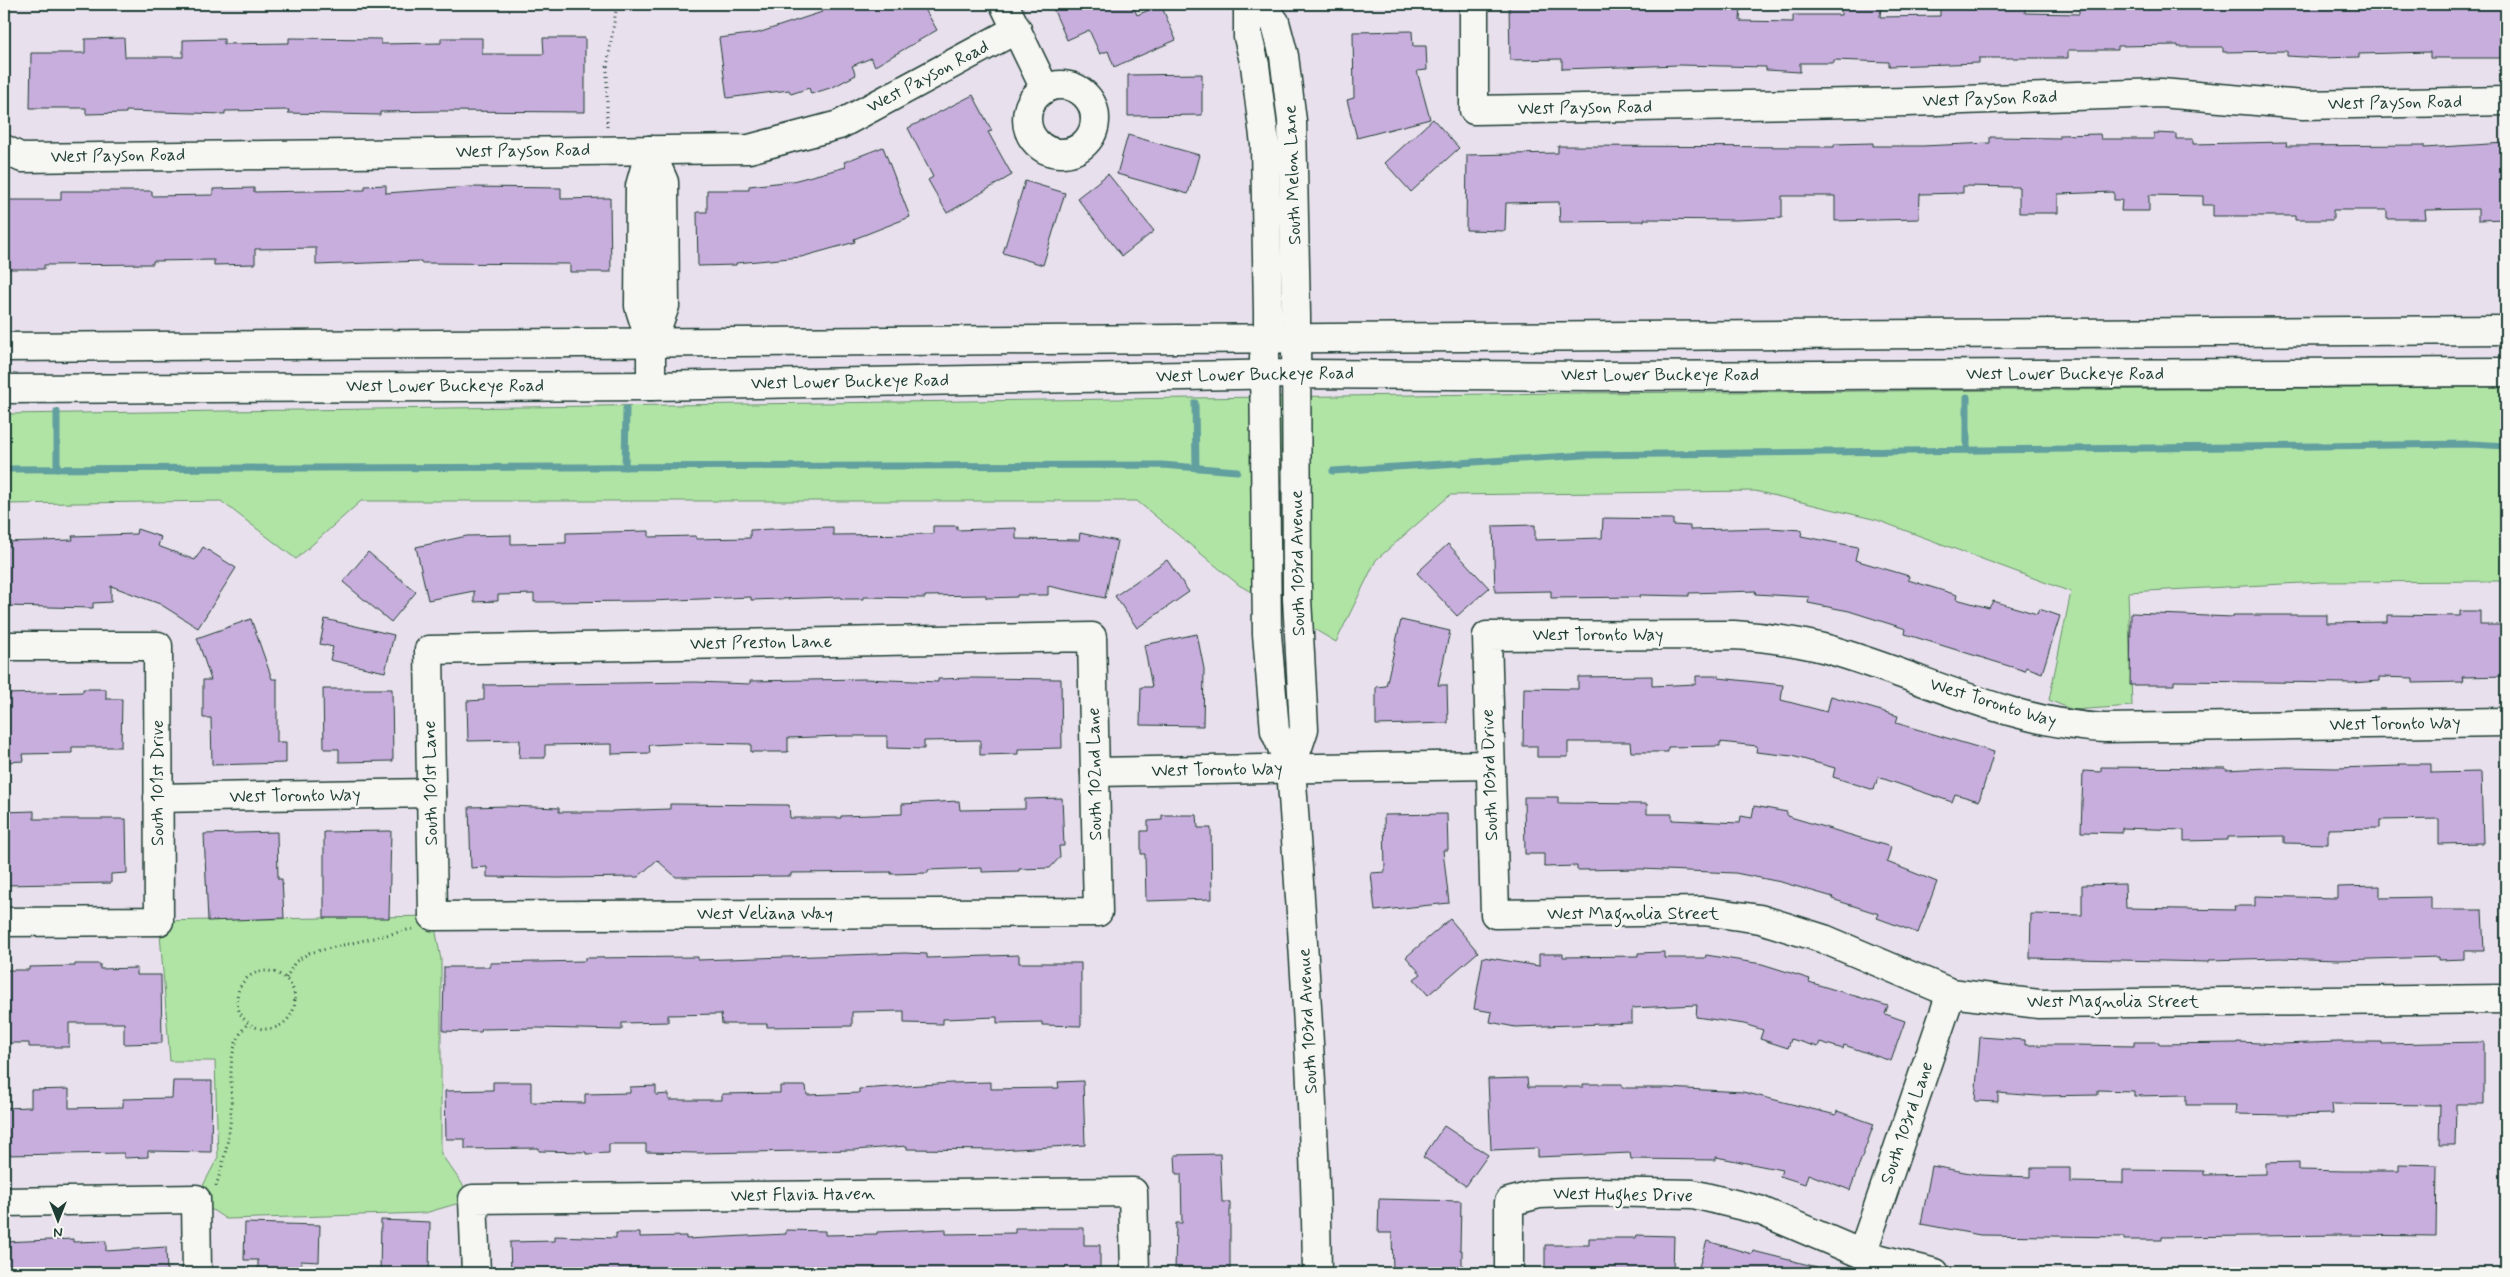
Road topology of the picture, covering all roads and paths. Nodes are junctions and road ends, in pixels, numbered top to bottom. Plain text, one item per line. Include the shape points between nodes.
1 (617, 4) edge
2 (1004, 4) edge
3 (1248, 4) edge
4 (1257, 4) edge
5 (1474, 4) edge
6 (1017, 29) junction
7 (1045, 89) dead end
8 (2506, 101) edge
9 (4, 149) edge
10 (606, 150) junction
11 (650, 150) junction
12 (2506, 330) edge
13 (652, 344) junction
14 (4, 347) edge
15 (1296, 356) junction
16 (1265, 357) junction
17 (2506, 372) edge
18 (652, 386) junction
19 (4, 389) edge
20 (1092, 636) joint
21 (1487, 636) joint
22 (4, 646) edge
23 (430, 650) joint
24 (2506, 722) edge
25 (1490, 765) junction
26 (1291, 768) junction
27 (1095, 772) junction
28 (431, 793) junction
29 (158, 798) junction
30 (1098, 912) joint
31 (1495, 914) joint
32 (433, 916) junction
33 (4, 922) edge
34 (286, 978) junction
35 (1951, 992) junction
36 (2506, 999) edge
37 (248, 1023) junction
38 (196, 1199) junction
39 (4, 1202) edge
40 (1862, 1254) junction
41 (197, 1273) edge
42 (476, 1273) edge
43 (1135, 1273) edge
44 (1317, 1273) edge
45 (1509, 1273) edge
46 (1935, 1273) edge

1 - 10 path via 607,67
2 - 6 street
3 - 16 street, South Melon Lane via 1248,37 1255,65 1265,144
4 - 15 street, South Melon Lane via 1275,22 1289,85 1294,161
5 - 8 street, West Payson Road via 1474,110 1908,102 2161,93 2303,105
6 - 7 street
6 - 11 street, West Payson Road via 839,125 749,150
9 - 10 street, West Payson Road via 22,158
10 - 11 street, West Payson Road
11 - 13 street via 640,186 639,306
12 - 15 street, West Lower Buckeye Road
13 - 14 street, West Lower Buckeye Road
13 - 16 street, West Lower Buckeye Road
13 - 18 street
15 - 16 street, West Lower Buckeye Road
15 - 16 street, West Lower Buckeye Road
15 - 17 street, West Lower Buckeye Road via 1624,376
15 - 26 street, South 103rd Avenue via 1297,598 1304,729
16 - 18 street, West Lower Buckeye Road
16 - 26 street, South 103rd Avenue via 1267,634 1275,731
18 - 19 street, West Lower Buckeye Road
20 - 23 street, West Preston Lane
20 - 27 street, South 102nd Lane
21 - 24 street, West Toronto Way via 1770,637 1829,650 2029,718 2071,726
21 - 25 street, South 103rd Drive
22 - 29 street, South 101st Drive via 158,646
23 - 28 street, South 101st Lane
25 - 26 street, West Toronto Way
25 - 31 street, South 103rd Drive
26 - 27 street, West Toronto Way
26 - 44 street, South 103rd Avenue via 1316,1159
27 - 30 street, South 102nd Lane
28 - 29 street, West Toronto Way
28 - 32 street, South 101st Lane
29 - 33 street, South 101st Drive via 159,921
30 - 32 street, West Veliana Way
31 - 35 street, West Magnolia Street via 1704,911 1760,919 1824,940
32 - 34 path via 417,928 309,953 295,962
34 - 37 path via 296,1001 288,1020 270,1029 260,1029
34 - 37 path via 273,971 263,971 246,978 240,985 236,1003
35 - 36 street, West Magnolia Street via 2039,1004
35 - 40 street, South 103rd Lane
37 - 38 path via 237,1036 233,1048 226,1156 215,1190
38 - 39 street
38 - 41 street
40 - 45 street, West Hughes Drive via 1759,1210 1693,1194 1539,1194 1509,1202
40 - 46 street, West Hughes Drive
42 - 43 street, West Flavia Haven via 473,1199 1133,1192

